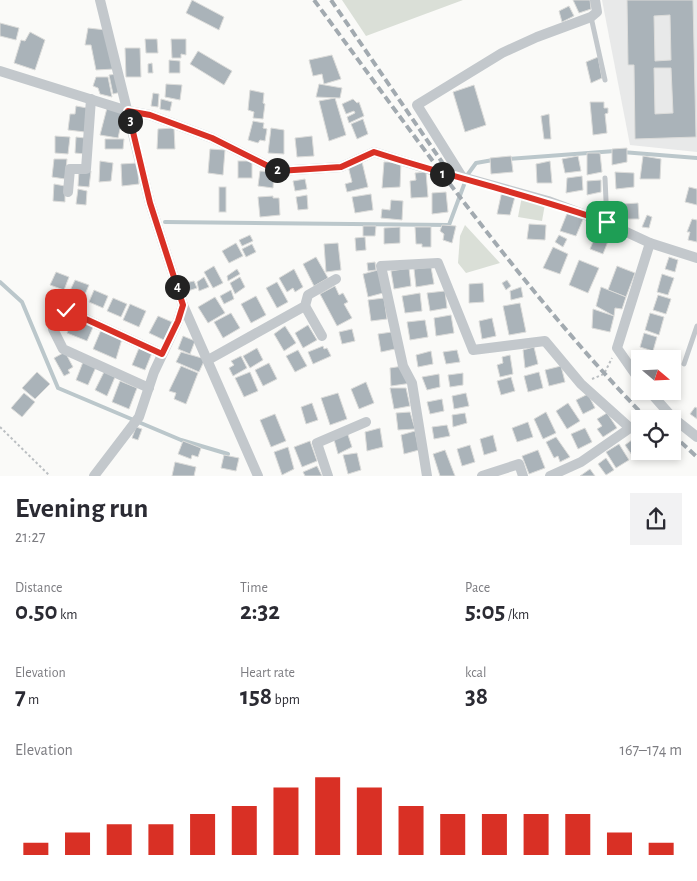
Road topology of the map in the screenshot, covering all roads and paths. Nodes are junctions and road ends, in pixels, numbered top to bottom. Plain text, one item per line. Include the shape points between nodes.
1 (100, 0) edge
2 (596, 0) edge
3 (591, 17) junction
4 (0, 71) edge
5 (605, 80) dead end
6 (91, 99) junction
7 (128, 111) junction
8 (462, 177) junction
9 (605, 178) dead end
10 (68, 192) dead end
11 (607, 222) junction
12 (650, 243) junction
13 (697, 258) edge
14 (336, 280) dead end
15 (183, 305) junction
16 (305, 306) junction
17 (697, 326) edge
18 (322, 336) dead end
19 (617, 348) junction
20 (162, 354) junction
21 (208, 360) junction
22 (684, 364) dead end
23 (631, 367) edge
24 (581, 384) junction
25 (149, 388) junction
26 (657, 400) edge
27 (366, 422) dead end
28 (0, 427) edge
29 (697, 437) edge
30 (50, 476) edge
31 (94, 476) edge
32 (258, 476) edge
33 (328, 476) edge
34 (427, 476) edge
35 (482, 476) edge
36 (522, 476) edge
37 (550, 476) edge

1 - 7 street
2 - 3 street via 597,12
3 - 5 lane
3 - 8 street via 502,54 417,105
4 - 6 street
6 - 7 street
6 - 10 street via 86,169 70,169
7 - 8 street via 150,115 212,138 278,171 341,167 374,152
7 - 15 street via 150,203
8 - 11 street via 548,201
9 - 11 lane
11 - 12 street
12 - 13 street
12 - 19 street
14 - 16 street via 308,295
15 - 20 street
15 - 21 street
16 - 18 street
16 - 21 street
17 - 22 lane
19 - 23 street
19 - 24 path via 604,374
20 - 25 street
20 - 25 street via 66,310 53,329 63,349
21 - 32 street
24 - 34 street via 544,341 473,350 438,263 381,266 403,366 412,383
24 - 37 street via 630,428 581,462
25 - 31 street via 139,417
26 - 29 street via 672,418
27 - 33 street via 318,443
28 - 30 path
35 - 36 street via 519,464

